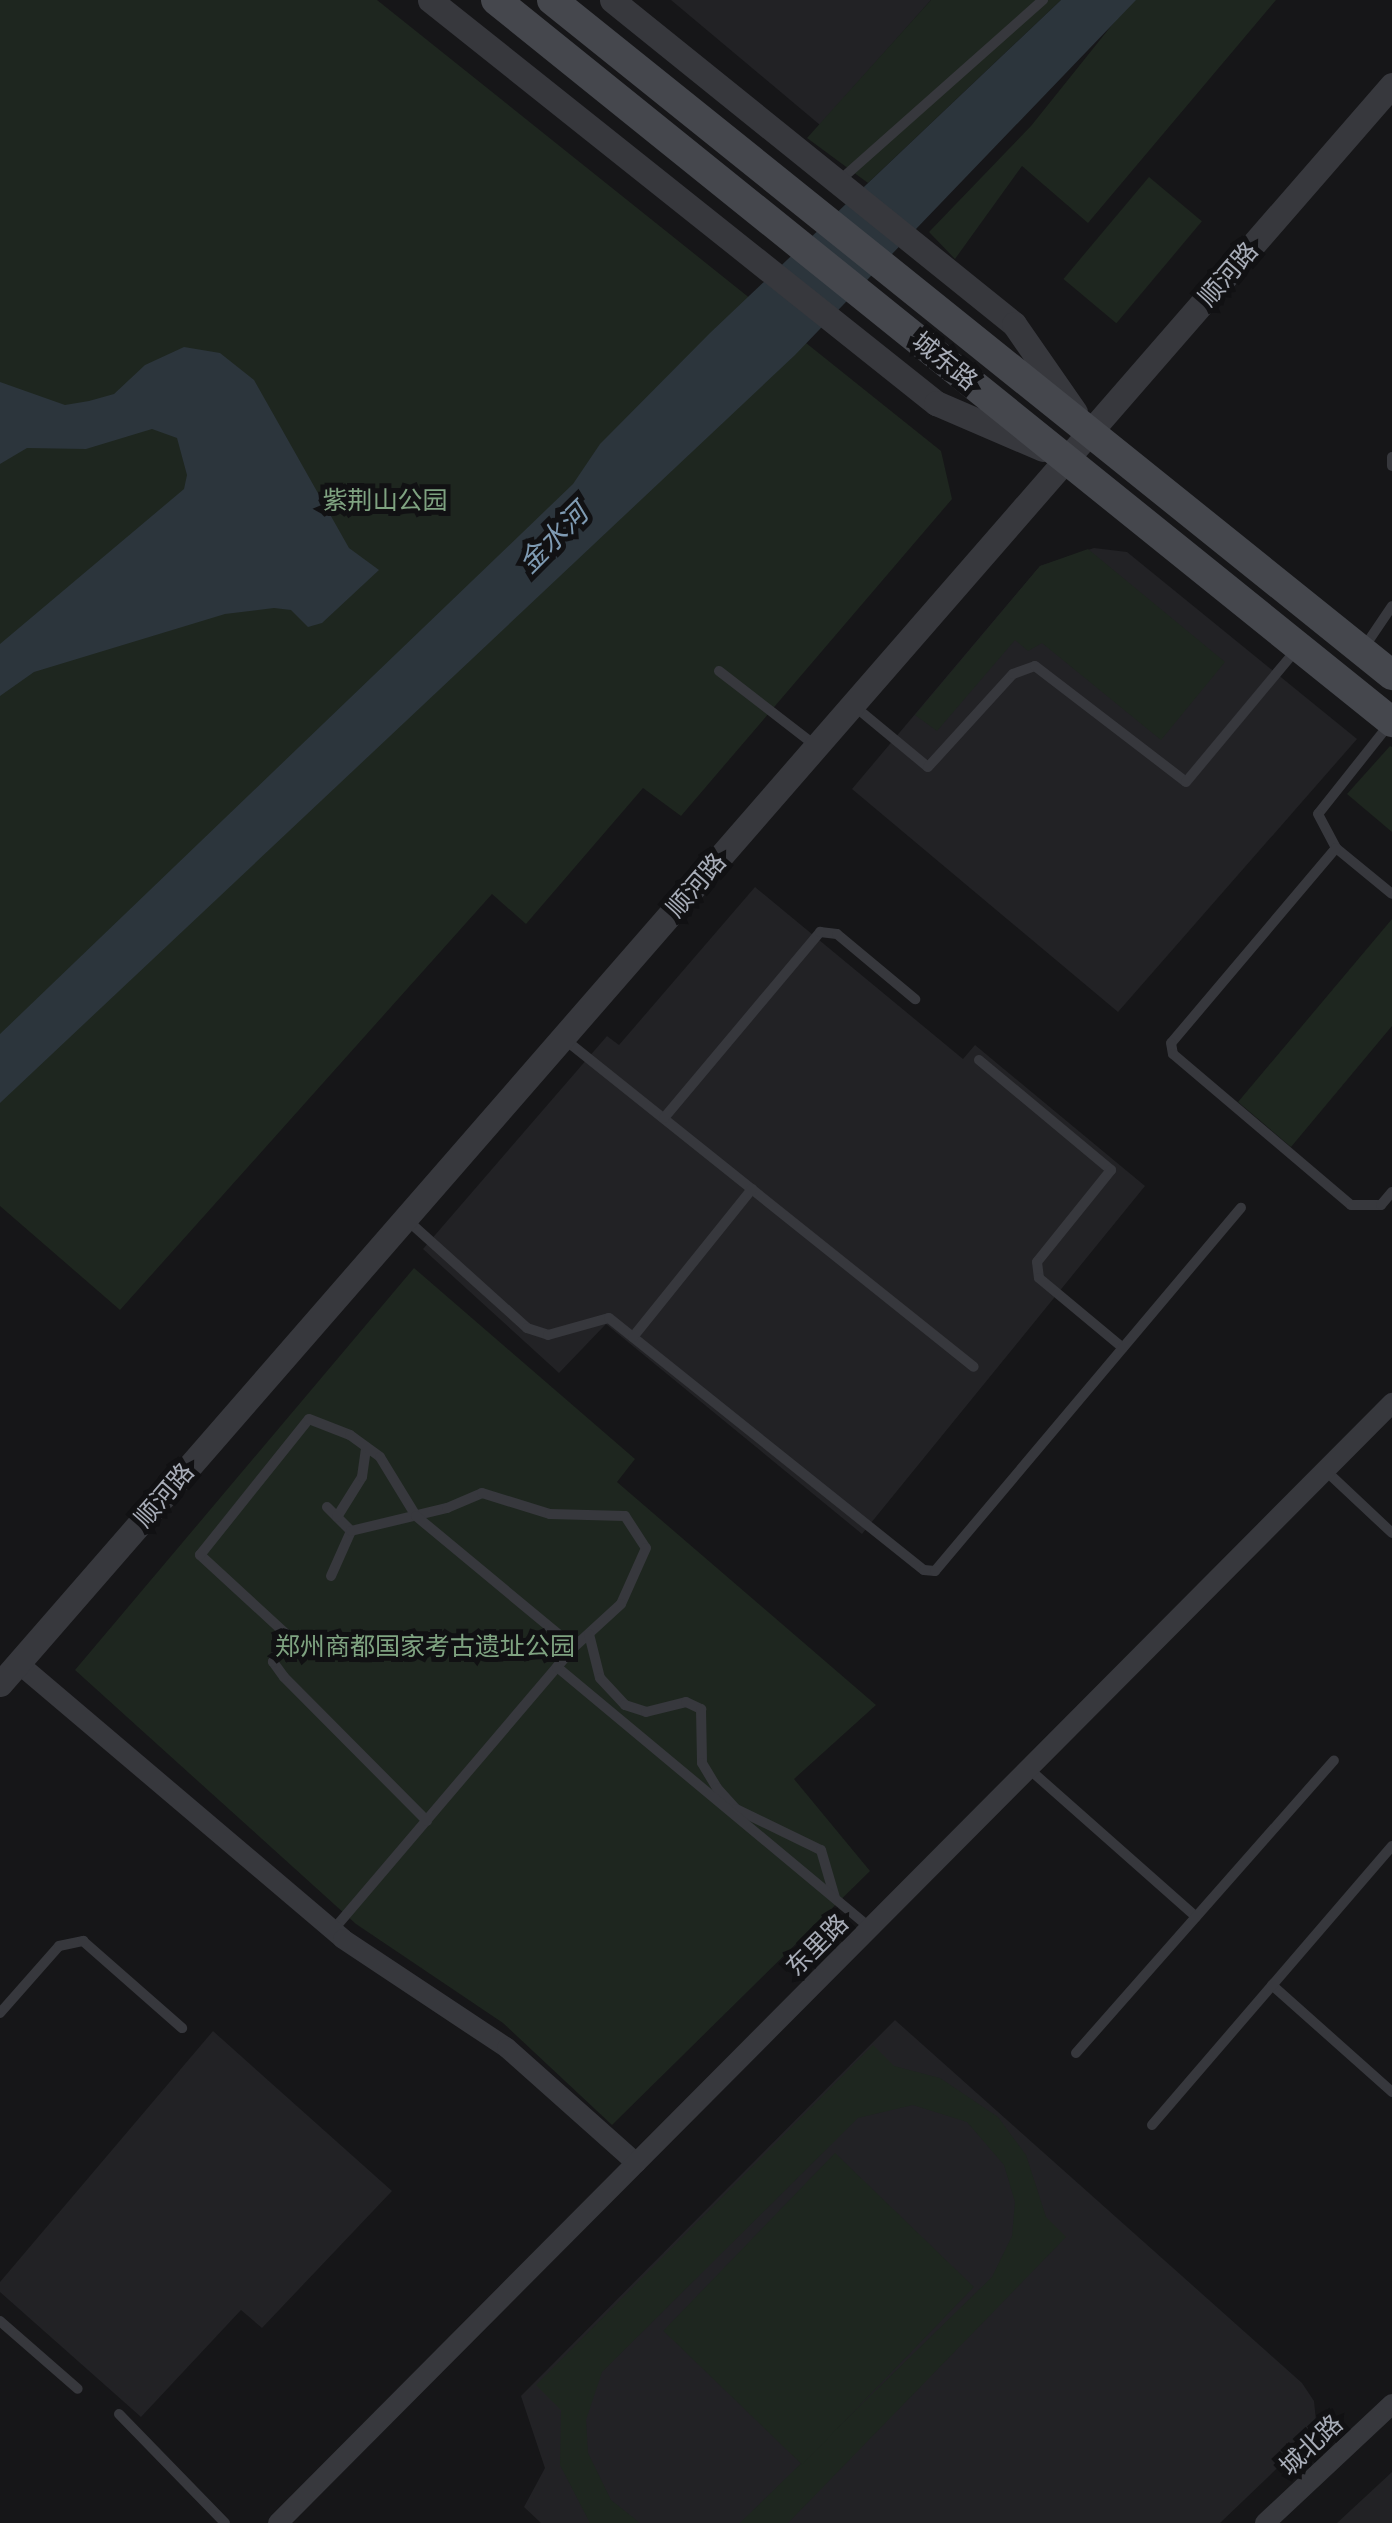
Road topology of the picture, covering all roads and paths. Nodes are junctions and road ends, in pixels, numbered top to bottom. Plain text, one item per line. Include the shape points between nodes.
1 (430, 0) edge
2 (496, 0) edge
3 (552, 0) edge
4 (612, 0) edge
5 (1043, 0) edge
6 (1392, 85) edge
7 (838, 182) junction
8 (1088, 430) junction
9 (1392, 456) edge
10 (1066, 459) junction
11 (1392, 466) edge
12 (1392, 606) edge
13 (1299, 646) junction
14 (1361, 650) junction
15 (719, 671) dead end
16 (1392, 675) edge
17 (852, 704) junction
18 (1392, 722) edge
19 (816, 746) junction
20 (1336, 848) junction
21 (1392, 894) edge
22 (915, 999) dead end
23 (563, 1037) junction
24 (979, 1060) dead end
25 (664, 1118) junction
26 (752, 1189) junction
27 (1392, 1192) edge
28 (1241, 1208) dead end
29 (405, 1218) junction
30 (633, 1337) junction
31 (1123, 1348) junction
32 (974, 1366) dead end
33 (1392, 1403) edge
34 (366, 1447) junction
35 (1325, 1470) junction
36 (327, 1507) dead end
37 (416, 1516) junction
38 (337, 1517) junction
39 (352, 1531) junction
40 (1392, 1532) edge
41 (332, 1576) dead end
42 (589, 1634) junction
43 (574, 1647) junction
44 (18, 1663) junction
45 (558, 1667) junction
46 (0, 1684) edge
47 (1334, 1760) dead end
48 (1028, 1768) junction
49 (426, 1820) junction
50 (1392, 1846) edge
51 (835, 1898) junction
52 (1196, 1917) junction
53 (870, 1928) junction
54 (333, 1930) junction
55 (1272, 1985) junction
56 (0, 2013) edge
57 (182, 2028) dead end
58 (1076, 2053) dead end
59 (1392, 2092) edge
60 (1152, 2125) dead end
61 (636, 2163) junction
62 (0, 2321) edge
63 (78, 2389) dead end
64 (119, 2414) dead end
65 (1388, 2417) edge
66 (225, 2523) edge
67 (278, 2523) edge
68 (1265, 2523) edge

1 - 10 street via 936,403
2 - 10 main road, 城东路
3 - 8 main road, 城东路
4 - 7 street
5 - 7 lane
6 - 8 street, 顺河路
7 - 8 street via 1014,324
8 - 10 street, 顺河路
8 - 14 main road, 城东路
9 - 11 lane
10 - 13 main road, 城东路
10 - 17 street, 顺河路
12 - 14 lane
13 - 17 lane via 1186,782 1035,666 1012,674 928,767
13 - 18 main road, 城东路
14 - 16 main road, 城东路
15 - 19 lane
17 - 19 street, 顺河路
18 - 20 lane via 1322,803 1319,826
19 - 23 street, 顺河路
20 - 21 lane
20 - 27 lane via 1171,1042 1174,1054 1351,1206 1381,1205
22 - 25 lane via 837,934 820,932
23 - 25 lane
23 - 29 street, 顺河路
24 - 31 lane via 1112,1170 1038,1262 1040,1278
25 - 26 lane
26 - 30 lane
26 - 32 lane
28 - 31 lane
29 - 30 lane via 527,1328 548,1336 609,1318
29 - 44 street, 顺河路
30 - 31 lane via 924,1570 936,1571
33 - 35 street, 东里路
34 - 37 lane via 380,1457
34 - 38 lane via 362,1477
34 - 49 lane via 309,1419 200,1555 286,1634 273,1662 284,1676
35 - 40 lane
35 - 48 street, 东里路
36 - 38 lane
37 - 39 lane
37 - 42 lane via 482,1492 550,1514 625,1516 646,1548 621,1604
37 - 43 lane
38 - 39 lane
39 - 41 lane
42 - 43 lane
42 - 51 lane via 600,1678 625,1704 646,1712 686,1702 700,1709 702,1763 717,1788 736,1809 821,1850
43 - 45 lane
44 - 46 street, 顺河路
44 - 54 street
45 - 49 lane
45 - 51 lane
47 - 52 lane
48 - 52 lane
48 - 53 street, 东里路
49 - 54 lane
50 - 55 lane
51 - 53 lane
52 - 58 lane
53 - 61 street, 东里路
54 - 61 street via 507,2048
55 - 59 lane
55 - 60 lane
56 - 57 lane via 60,1946 83,1942
61 - 67 street, 东里路
62 - 63 lane
64 - 66 lane
65 - 68 street, 城北路

